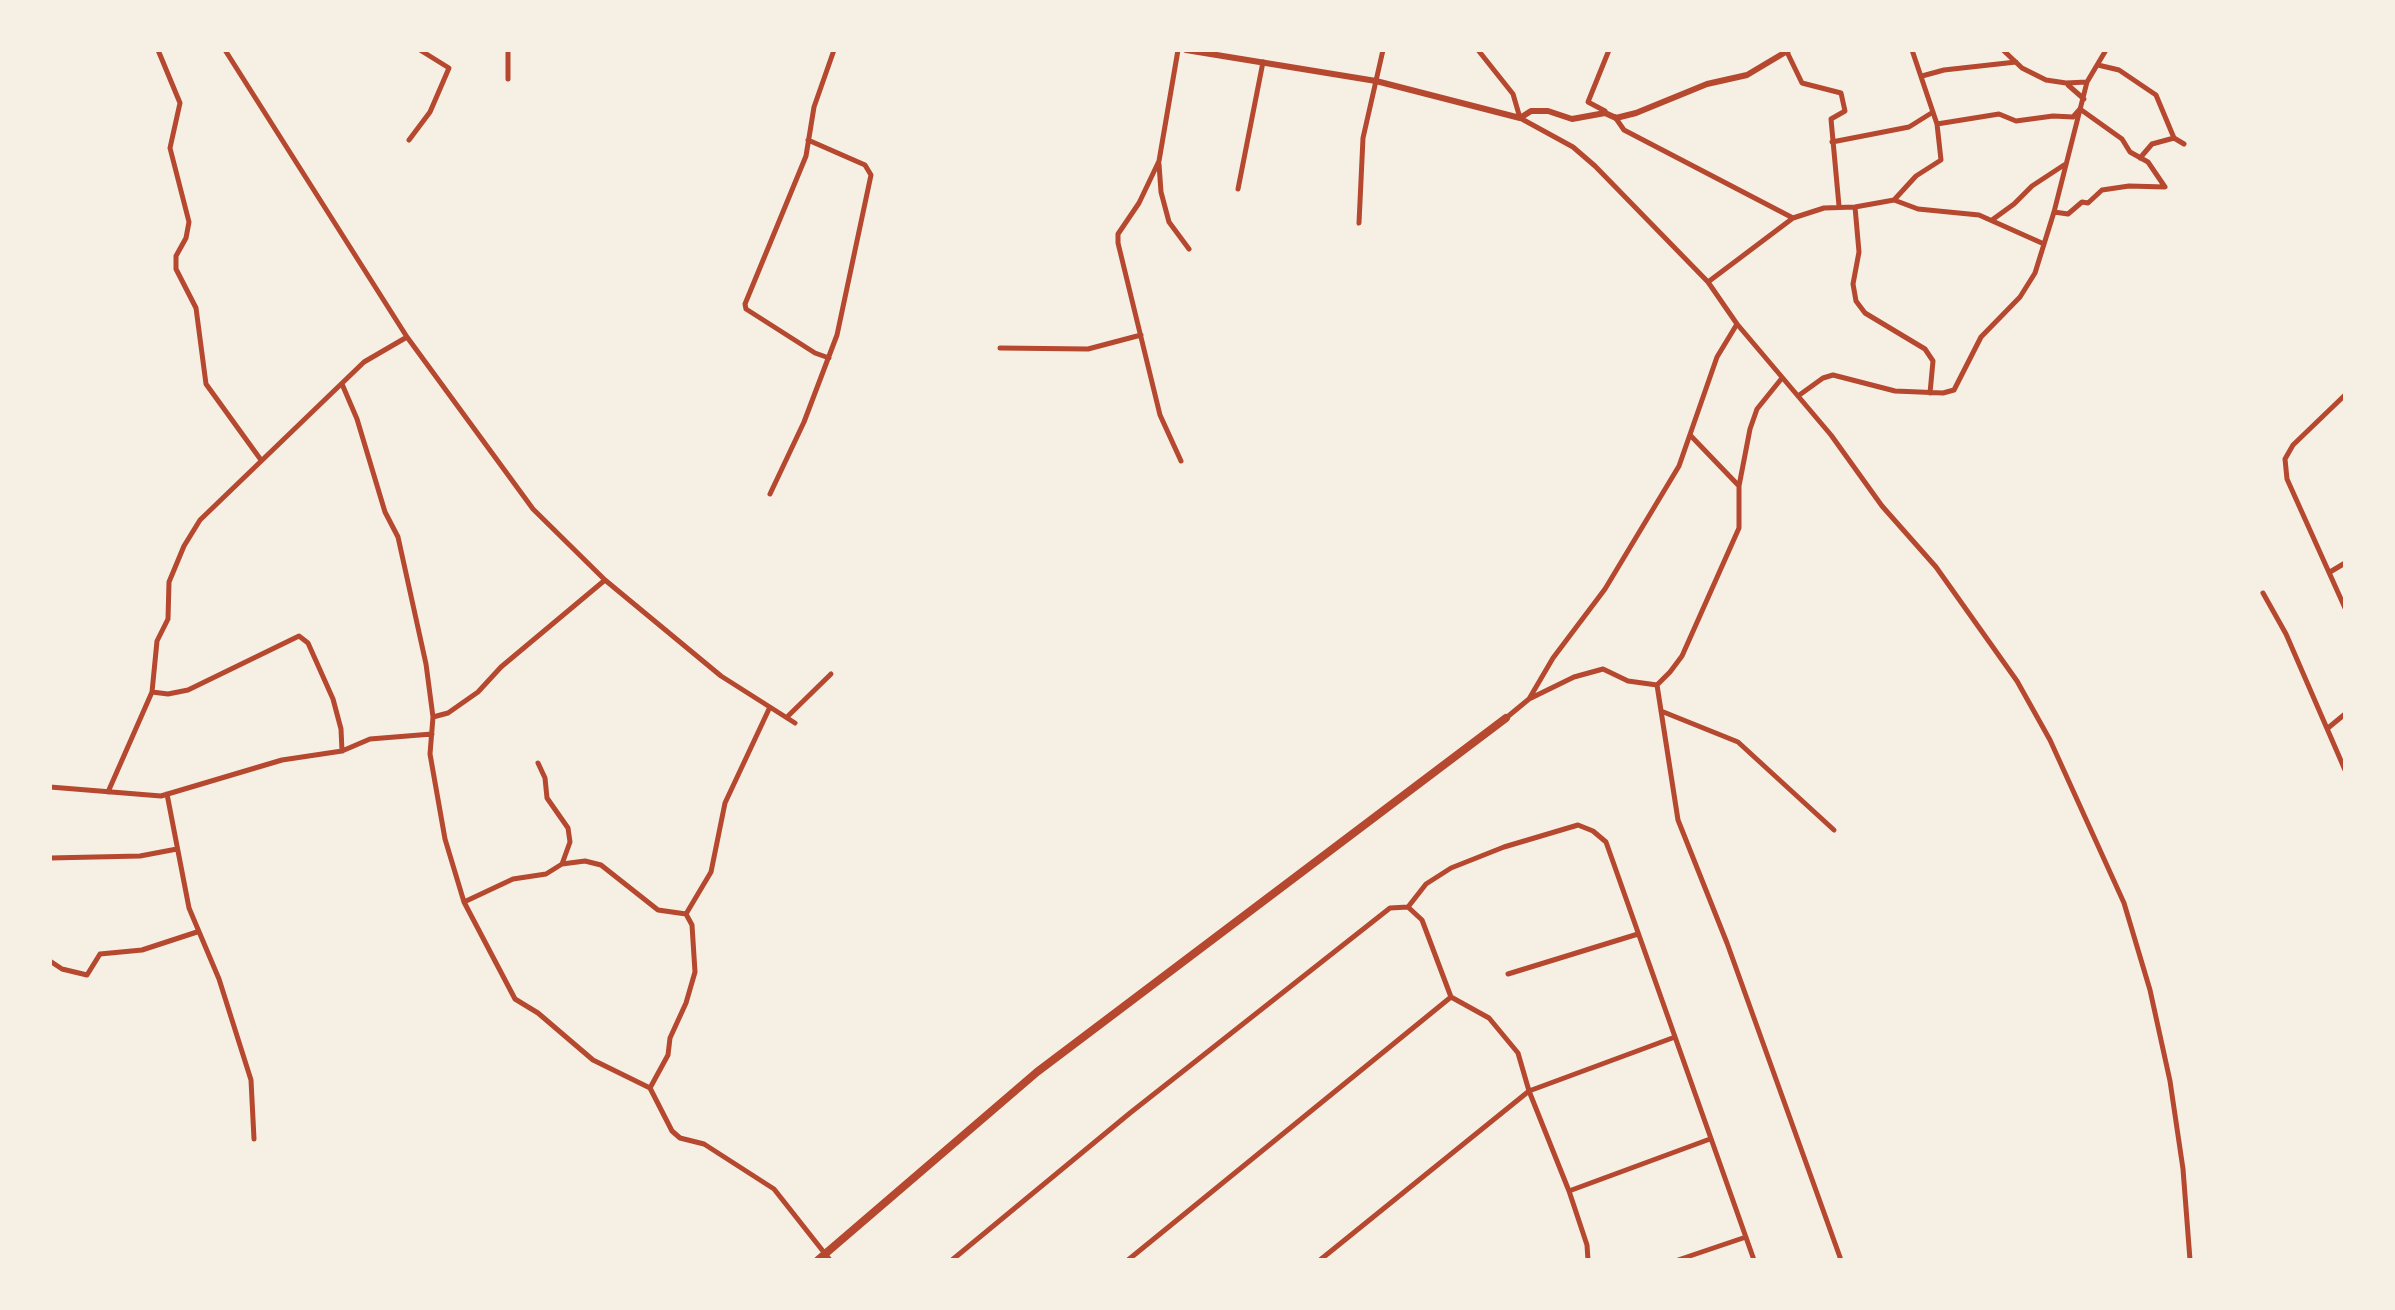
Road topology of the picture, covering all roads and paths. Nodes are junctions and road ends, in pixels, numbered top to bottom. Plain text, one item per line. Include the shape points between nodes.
1 (158, 50) edge
2 (225, 50) edge
3 (420, 50) edge
4 (508, 50) edge
5 (834, 50) edge
6 (1178, 50) edge
7 (1186, 50) edge
8 (1383, 50) edge
9 (1478, 50) edge
10 (1609, 50) edge
11 (1912, 50) edge
12 (2003, 50) edge
13 (2106, 50) edge
14 (1788, 51) edge
15 (1262, 62) junction
16 (2016, 62) junction
17 (2098, 65) junction
18 (1922, 76) junction
19 (508, 79) dead end
20 (1376, 81) junction
21 (2087, 82) junction
22 (2066, 83) junction
23 (2084, 99) junction
24 (2080, 109) junction
25 (1933, 112) junction
26 (1520, 118) junction
27 (1616, 118) junction
28 (1937, 124) junction
29 (2174, 138) junction
30 (408, 140) dead end
31 (808, 140) junction
32 (1831, 142) junction
33 (2184, 144) dead end
34 (2140, 158) junction
35 (1159, 161) junction
36 (2067, 163) junction
37 (1238, 189) dead end
38 (1894, 200) junction
39 (1839, 207) junction
40 (1855, 207) junction
41 (2054, 212) junction
42 (1794, 218) junction
43 (1992, 220) junction
44 (1359, 223) dead end
45 (2044, 244) junction
46 (1189, 249) dead end
47 (1708, 282) junction
48 (1737, 324) junction
49 (1142, 335) junction
50 (406, 337) junction
51 (1000, 348) dead end
52 (829, 358) junction
53 (1782, 378) junction
54 (342, 384) junction
55 (1930, 393) junction
56 (2345, 395) edge
57 (1798, 396) junction
58 (1691, 436) junction
59 (261, 460) junction
60 (1181, 462) dead end
61 (1739, 486) junction
62 (770, 494) dead end
63 (2345, 563) edge
64 (2330, 572) junction
65 (604, 580) junction
66 (2263, 593) dead end
67 (2345, 608) edge
68 (832, 674) dead end
69 (1657, 685) junction
70 (152, 692) junction
71 (1530, 699) junction
72 (769, 709) junction
73 (1660, 711) junction
74 (2345, 714) edge
75 (432, 717) junction
76 (786, 718) junction
77 (1506, 718) joint
78 (795, 723) dead end
79 (2327, 728) junction
80 (433, 734) junction
81 (342, 751) junction
82 (538, 763) dead end
83 (2345, 770) edge
84 (50, 787) edge
85 (108, 792) junction
86 (167, 794) junction
87 (1834, 830) dead end
88 (177, 849) junction
89 (50, 858) edge
90 (562, 864) junction
91 (464, 902) junction
92 (1408, 907) junction
93 (686, 914) junction
94 (197, 932) junction
95 (1638, 934) junction
96 (50, 961) edge
97 (1508, 974) dead end
98 (1450, 997) junction
99 (1675, 1036) junction
100 (650, 1088) junction
101 (1528, 1091) junction
102 (254, 1139) dead end
103 (1710, 1139) junction
104 (1569, 1190) junction
105 (1746, 1237) junction
106 (824, 1258) edge
107 (952, 1260) edge
108 (1128, 1260) edge
109 (1320, 1260) edge
110 (1588, 1260) edge
111 (1678, 1260) edge
112 (1754, 1260) edge
113 (1841, 1260) edge
114 (2190, 1260) edge

1 - 59 street via 180,103 170,148 189,222 176,269 196,308 206,384
2 - 50 street
3 - 30 street via 449,68 430,112
4 - 19 street
5 - 31 street
6 - 35 street
7 - 15 street
8 - 20 street
9 - 26 street via 1513,94
10 - 27 street via 1588,102
11 - 18 street
12 - 16 street
13 - 17 street
14 - 27 street via 1747,75
14 - 32 street via 1802,83 1842,94 1845,111 1831,119
15 - 20 street
15 - 37 street
16 - 18 street
16 - 22 street
17 - 21 street
17 - 29 street via 2119,70 2156,95
18 - 25 street
20 - 26 street
20 - 44 street via 1363,138
21 - 22 street
21 - 23 street
22 - 23 street
23 - 24 street
24 - 28 street via 2072,117 2016,120 1999,114
24 - 34 street
24 - 36 street
25 - 28 street
25 - 32 street via 1909,127
26 - 27 street via 1548,112
26 - 47 street via 1596,166
27 - 42 street via 1624,130
28 - 38 street via 1943,160
29 - 33 street
29 - 34 street via 2152,144
31 - 52 street via 865,165 871,175
31 - 52 street via 745,304
32 - 39 street
34 - 41 street via 2165,187 2102,190 2068,214
35 - 46 street via 1169,222
35 - 49 street via 1118,234
36 - 41 street
36 - 43 street
38 - 40 street
38 - 43 street
39 - 40 street
39 - 42 street
40 - 55 street via 1856,301 1926,350 1933,360
41 - 45 street
42 - 47 street
43 - 45 street
45 - 55 street via 2035,273 1981,336 1954,390
47 - 48 street
48 - 53 street
48 - 58 street via 1717,357
49 - 51 street via 1088,349
49 - 60 street via 1160,415
50 - 54 street
50 - 65 street via 533,509
52 - 62 street
53 - 57 street
53 - 61 street via 1750,428
54 - 59 street
54 - 75 street via 398,536
55 - 57 street via 1833,375
56 - 64 street via 2292,445 2285,460 2287,479
57 - 114 street via 1984,632 2050,740 2086,816 2124,903 2150,990 2170,1081
58 - 61 street
58 - 71 street via 1605,589
59 - 70 street via 200,520 176,562
61 - 69 street via 1739,528 1682,656
63 - 64 street
64 - 67 street
65 - 72 street
65 - 75 street via 478,692
66 - 79 street
68 - 76 street
69 - 71 street via 1628,682 1603,669
69 - 73 street
70 - 81 street via 188,690 299,636 334,699
70 - 85 street
71 - 77 street
72 - 76 street
72 - 93 street via 724,803 710,872
73 - 87 street via 1738,742
73 - 113 street via 1678,820
74 - 79 street
75 - 80 street
76 - 78 street
77 - 106 main road via 1037,1072
79 - 83 street
80 - 81 street via 370,738
80 - 91 street via 430,754 445,839
81 - 86 street via 282,760
82 - 90 street via 546,798 568,828
84 - 85 street
85 - 86 street
86 - 88 street
88 - 89 street
88 - 94 street
90 - 91 street
90 - 93 street via 601,865 658,910
91 - 100 street via 515,999 593,1060
92 - 95 street via 1450,868 1578,825 1606,842
92 - 98 street via 1422,920
92 - 107 street via 1390,908
93 - 100 street via 695,972
94 - 96 street via 142,950 100,954 87,975
94 - 102 street via 250,1080
95 - 97 street
95 - 99 street
98 - 101 street via 1505,1033
98 - 108 street
99 - 101 street
99 - 103 street
100 - 106 street via 680,1138 704,1144 774,1189
101 - 104 street
101 - 109 street
103 - 104 street
103 - 105 street
104 - 110 street
105 - 111 street
105 - 112 street

